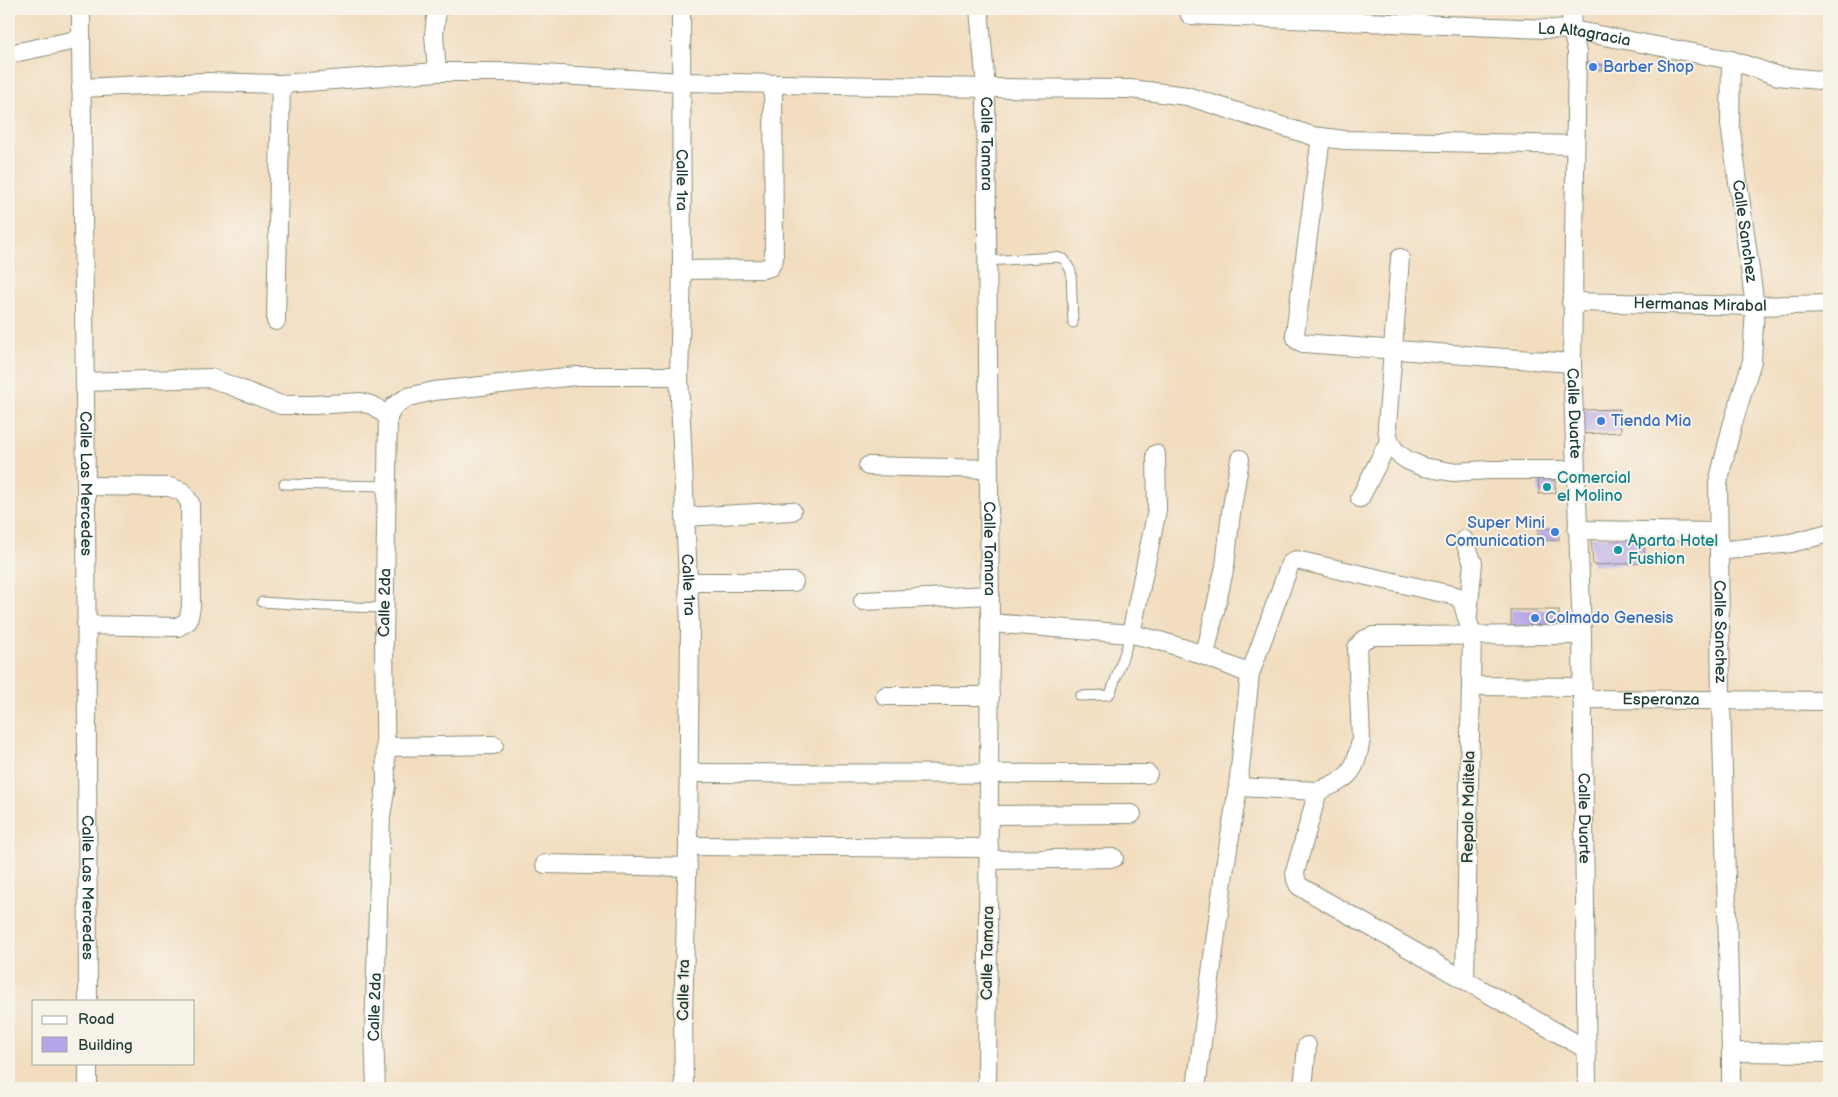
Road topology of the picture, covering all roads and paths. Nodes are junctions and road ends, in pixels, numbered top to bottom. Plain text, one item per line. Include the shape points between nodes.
1 (81, 9) edge
2 (437, 9) edge
3 (681, 9) edge
4 (980, 9) edge
5 (1189, 9) edge
6 (1571, 9) edge
7 (1284, 14) edge
8 (1572, 30) junction
9 (81, 39) junction
10 (9, 54) edge
11 (1731, 60) junction
12 (437, 72) junction
13 (1829, 81) edge
14 (682, 82) junction
15 (281, 84) junction
16 (773, 84) junction
17 (81, 88) junction
18 (986, 88) junction
19 (1321, 136) junction
20 (1575, 145) junction
21 (1400, 258) dead end
22 (987, 261) junction
23 (682, 270) junction
24 (1572, 302) junction
25 (1829, 304) edge
26 (1755, 306) junction
27 (276, 321) dead end
28 (1073, 323) dead end
29 (1392, 349) junction
30 (1572, 363) junction
31 (679, 376) junction
32 (85, 382) junction
33 (388, 417) junction
34 (1389, 441) junction
35 (1156, 454) dead end
36 (1240, 459) dead end
37 (868, 466) dead end
38 (989, 469) junction
39 (1575, 470) junction
40 (284, 484) dead end
41 (86, 486) junction
42 (386, 486) junction
43 (1360, 498) dead end
44 (792, 511) dead end
45 (685, 517) junction
46 (1577, 530) junction
47 (1718, 532) junction
48 (1829, 533) edge
49 (1464, 540) dead end
50 (1719, 551) junction
51 (688, 582) junction
52 (794, 582) dead end
53 (990, 595) junction
54 (863, 601) dead end
55 (262, 602) dead end
56 (384, 608) junction
57 (1467, 618) junction
58 (990, 622) junction
59 (86, 625) junction
60 (1131, 634) junction
61 (1472, 635) junction
62 (1582, 635) junction
63 (1205, 655) junction
64 (1250, 674) junction
65 (1472, 686) junction
66 (1582, 693) junction
67 (885, 696) dead end
68 (990, 696) junction
69 (1080, 696) dead end
70 (1721, 700) junction
71 (1829, 701) edge
72 (494, 745) dead end
73 (386, 747) junction
74 (689, 773) junction
75 (990, 773) junction
76 (1148, 774) dead end
77 (1238, 787) junction
78 (1318, 791) junction
79 (1132, 814) dead end
80 (990, 815) junction
81 (688, 846) junction
82 (989, 854) junction
83 (1114, 858) dead end
84 (545, 864) dead end
85 (688, 867) junction
86 (1465, 980) junction
87 (88, 1000) edge
88 (1307, 1046) dead end
89 (1586, 1049) junction
90 (1731, 1052) junction
91 (1829, 1053) edge
92 (88, 1064) edge
93 (88, 1088) edge
94 (376, 1088) edge
95 (684, 1088) edge
96 (987, 1088) edge
97 (1196, 1088) edge
98 (1303, 1088) edge
99 (1587, 1088) edge
100 (1731, 1088) edge

1 - 9 street, Calle Las Mercedes
2 - 12 street via 434,34
3 - 14 street, Calle 1ra
4 - 18 street, Calle Tamara
5 - 7 street, La Altagracia via 1190,15
6 - 8 street, Calle Duarte
7 - 8 street, La Altagracia
8 - 11 street, La Altagracia
8 - 20 street, Calle Duarte via 1577,52
9 - 10 street
9 - 17 street, Calle Las Mercedes
11 - 13 street, La Altagracia via 1778,76
11 - 26 street, Calle Sanchez via 1730,124
12 - 14 street via 507,72
12 - 15 street
14 - 16 street
14 - 23 street, Calle 1ra
15 - 17 street via 205,82
15 - 27 street
16 - 18 street
16 - 23 street via 774,260 770,266 762,268
17 - 32 street, Calle Las Mercedes
18 - 19 street via 1130,89 1187,96
18 - 22 street, Calle Tamara
19 - 20 street via 1373,141
19 - 29 street via 1295,334 1297,340 1304,343
20 - 24 street, Calle Duarte
21 - 29 street
22 - 28 lane via 1064,259 1071,270
22 - 38 street, Calle Tamara
23 - 31 street, Calle 1ra
24 - 26 street, Hermanas Mirabal
24 - 30 street, Calle Duarte
25 - 26 street, Hermanas Mirabal
26 - 47 street, Calle Sanchez via 1752,361 1718,484
29 - 30 street
29 - 34 street via 1387,403
30 - 39 street, Calle Duarte
31 - 33 street via 576,376 434,392 408,396 394,406
31 - 45 street, Calle 1ra
32 - 33 street via 211,378 281,404 361,402 374,406
32 - 41 street, Calle Las Mercedes
33 - 42 street, Calle 2da
34 - 39 street via 1407,460 1423,467 1452,472
34 - 43 street
35 - 60 street via 1157,510
36 - 63 street via 1225,566
37 - 38 street
38 - 53 street, Calle Tamara
39 - 46 street, Calle Duarte
40 - 42 lane
41 - 59 street, Calle Las Mercedes
41 - 59 street via 170,487 182,492 190,503 191,598 188,620 178,626
42 - 56 street, Calle 2da
44 - 45 street
45 - 51 street, Calle 1ra
46 - 47 street
46 - 62 street, Calle Duarte
47 - 50 street, Calle Sanchez
48 - 50 street via 1791,543
49 - 57 street via 1473,564
50 - 70 street, Calle Sanchez
51 - 52 street
51 - 74 street, Calle 1ra
53 - 54 street
53 - 58 street, Calle Tamara
55 - 56 lane
56 - 73 street, Calle 2da
57 - 61 street, Repalo Malitela
57 - 64 street via 1462,601 1456,596 1296,560 1290,564
58 - 60 street
58 - 68 street, Calle Tamara
59 - 87 street, Calle Las Mercedes
60 - 63 street
60 - 69 lane via 1111,692 1108,695
61 - 62 street
61 - 65 street, Repalo Malitela
61 - 78 street via 1373,636 1363,640 1357,648 1361,739 1355,766 1347,777
62 - 66 street, Calle Duarte
63 - 64 street
64 - 77 street
65 - 66 street, Esperanza
65 - 86 street, Repalo Malitela
66 - 70 street, Esperanza
66 - 89 street, Calle Duarte
67 - 68 street
68 - 75 street, Calle Tamara
70 - 71 street, Esperanza
70 - 90 street, Calle Sanchez
72 - 73 street
73 - 94 street, Calle 2da via 374,1023
74 - 75 street
74 - 81 street, Calle 1ra
75 - 76 street
75 - 80 street, Calle Tamara
77 - 78 street
77 - 97 street
78 - 86 street via 1295,872 1299,886
79 - 80 street
80 - 82 street, Calle Tamara
81 - 82 street
81 - 85 street, Calle 1ra
82 - 83 street
82 - 96 street, Calle Tamara
84 - 85 street
85 - 95 street, Calle 1ra
86 - 89 street
88 - 98 street
89 - 99 street, Calle Duarte
90 - 91 street
90 - 100 street, Calle Sanchez
92 - 93 street

